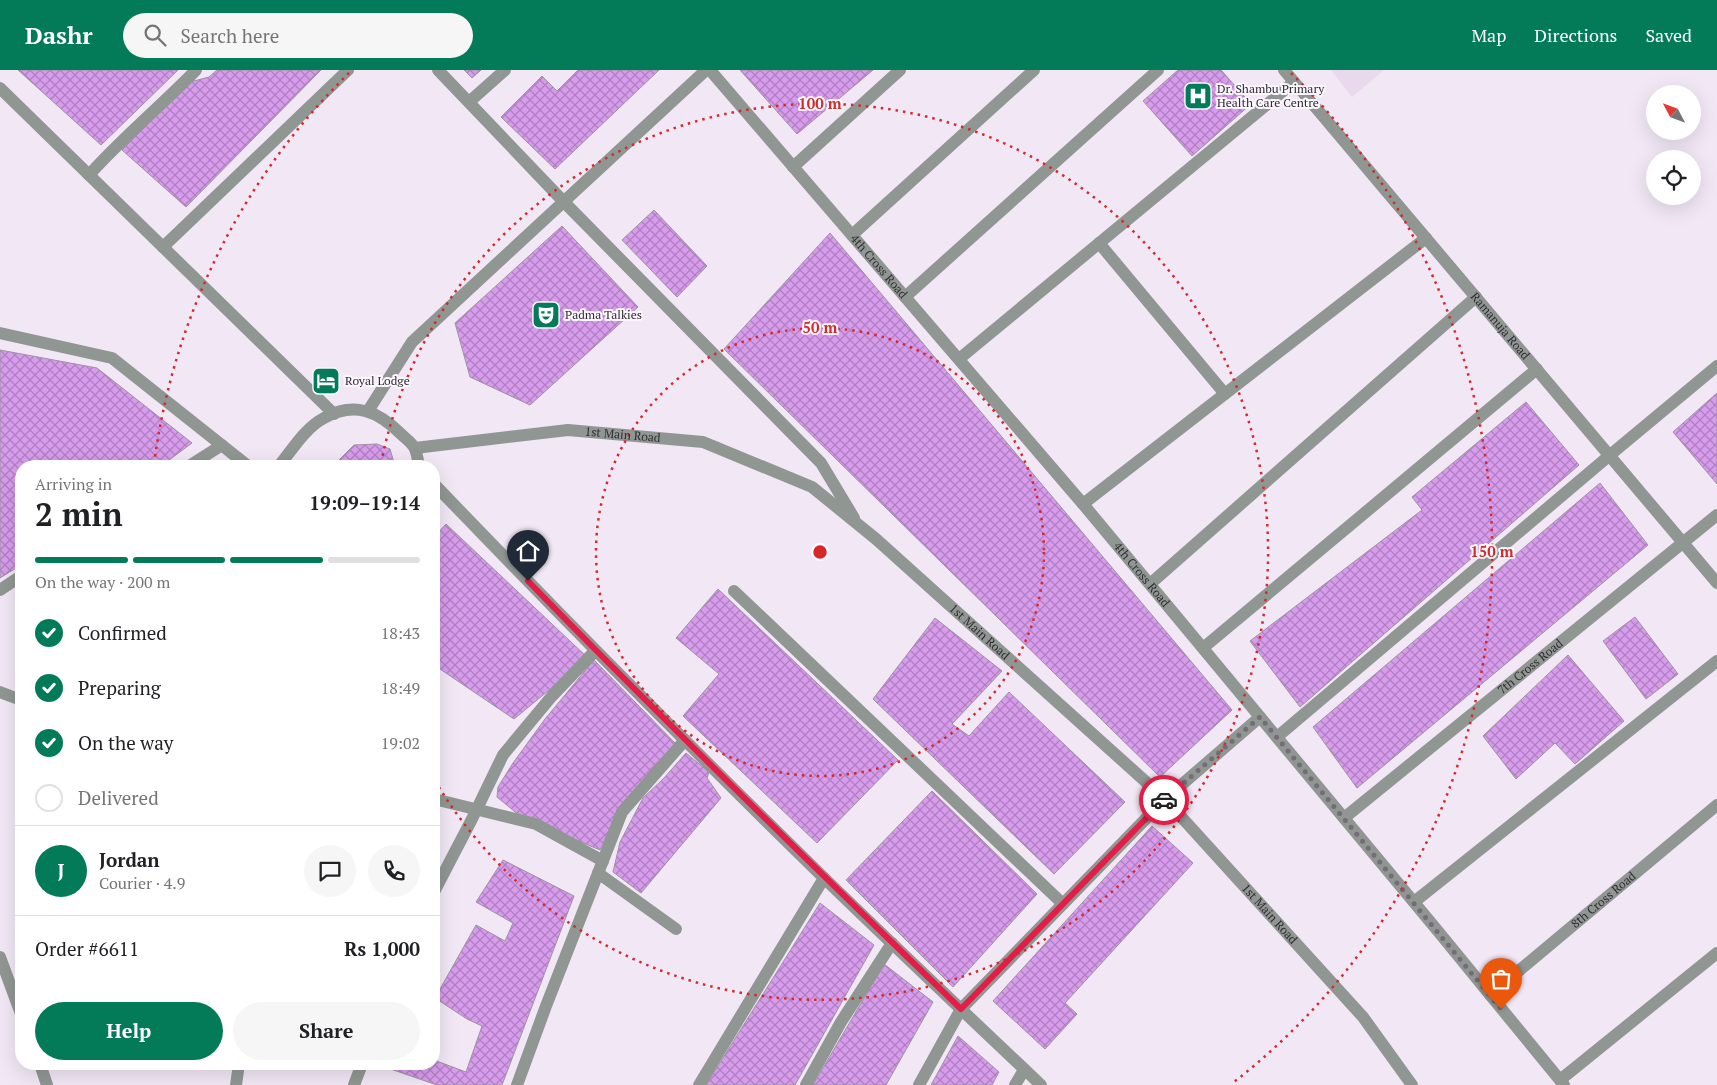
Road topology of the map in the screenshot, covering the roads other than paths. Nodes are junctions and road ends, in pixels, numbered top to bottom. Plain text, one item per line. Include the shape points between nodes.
1 (196, 70) edge
2 (348, 70) edge
3 (438, 70) edge
4 (505, 70) edge
5 (706, 70) edge
6 (710, 70) edge
7 (900, 70) edge
8 (1034, 70) edge
9 (1158, 70) edge
10 (1284, 70) edge
11 (1294, 82) junction
12 (0, 88) edge
13 (469, 102) junction
14 (793, 167) junction
15 (89, 175) junction
16 (564, 202) junction
17 (852, 234) junction
18 (1426, 238) junction
19 (1099, 243) junction
20 (163, 247) junction
21 (905, 297) junction
22 (1476, 297) junction
23 (0, 333) edge
24 (959, 359) junction
25 (1717, 366) edge
26 (1537, 369) junction
27 (1225, 394) junction
28 (368, 411) junction
29 (334, 414) junction
30 (222, 445) junction
31 (414, 448) junction
32 (1610, 455) junction
33 (198, 460) edge
34 (241, 460) edge
35 (284, 460) edge
36 (417, 460) edge
37 (440, 490) edge
38 (1083, 504) junction
39 (1717, 515) edge
40 (858, 525) junction
41 (1684, 543) junction
42 (15, 580) edge
43 (1717, 582) edge
44 (1150, 584) junction
45 (0, 590) edge
46 (734, 591) dead end
47 (1203, 648) junction
48 (595, 651) junction
49 (1717, 661) edge
50 (0, 692) edge
51 (15, 698) edge
52 (1260, 717) junction
53 (1277, 737) junction
54 (685, 740) junction
55 (1165, 799) junction
56 (440, 800) edge
57 (1717, 805) edge
58 (477, 809) junction
59 (1344, 818) junction
60 (600, 867) junction
61 (824, 878) junction
62 (440, 880) edge
63 (1414, 902) junction
64 (1063, 904) junction
65 (676, 930) dead end
66 (892, 943) junction
67 (1717, 953) edge
68 (0, 957) edge
69 (1490, 995) junction
70 (15, 998) edge
71 (961, 1009) junction
72 (42, 1070) edge
73 (238, 1070) edge
74 (360, 1070) edge
75 (1024, 1070) junction
76 (1562, 1083) edge
77 (48, 1085) edge
78 (236, 1085) edge
79 (354, 1085) edge
80 (517, 1085) edge
81 (699, 1085) edge
82 (806, 1085) edge
83 (919, 1085) edge
84 (1016, 1085) edge
85 (1041, 1085) edge
86 (1412, 1085) edge

1 - 15 street
2 - 20 street
3 - 13 street
4 - 13 street
5 - 16 street
6 - 14 street, 4th Cross Road
7 - 14 street
8 - 17 street
9 - 21 street
10 - 11 street, Ramanuja Road
11 - 18 street, Ramanuja Road
11 - 19 street
12 - 15 street
13 - 16 street
14 - 17 street, 4th Cross Road
15 - 20 street
16 - 28 street via 412,342
16 - 40 street via 821,463
17 - 21 street, 4th Cross Road
18 - 22 street, Ramanuja Road
18 - 27 street
19 - 24 street
19 - 27 street
20 - 29 street
21 - 24 street, 4th Cross Road
22 - 26 street, Ramanuja Road
22 - 44 street
23 - 30 street via 112,358
24 - 38 street, 4th Cross Road
25 - 32 street
26 - 32 street, Ramanuja Road
26 - 47 street
27 - 38 street
28 - 29 street
28 - 31 street via 388,422
29 - 35 street via 323,418 306,432
30 - 33 street
30 - 34 street
31 - 36 street
31 - 40 street, 1st Main Road via 568,430 703,442 812,487
32 - 41 street, Ramanuja Road
32 - 53 street
37 - 48 street
38 - 44 street, 4th Cross Road
39 - 41 street, 7th Cross Road
40 - 55 street, 1st Main Road
41 - 43 street, Ramanuja Road
41 - 59 street, 7th Cross Road
42 - 45 street
44 - 47 street, 4th Cross Road
46 - 64 street
47 - 52 street, 4th Cross Road
48 - 54 street
48 - 58 street via 503,755
49 - 63 street
50 - 51 street
52 - 53 street, 4th Cross Road
52 - 55 street
53 - 59 street, 4th Cross Road
54 - 60 street via 622,812
54 - 61 street
55 - 64 street
55 - 86 street, 1st Main Road via 1363,1018
56 - 58 street
57 - 69 street, 8th Cross Road
58 - 60 street via 536,824
58 - 62 street
59 - 63 street, 4th Cross Road
60 - 65 street
60 - 80 street
61 - 66 street
61 - 81 street
63 - 69 street, 4th Cross Road
64 - 71 street
66 - 71 street
66 - 82 street via 841,1022
67 - 76 street
68 - 70 street
69 - 76 street, 4th Cross Road
71 - 75 street
71 - 83 street
72 - 77 street
73 - 78 street
74 - 79 street
75 - 84 street
75 - 85 street

